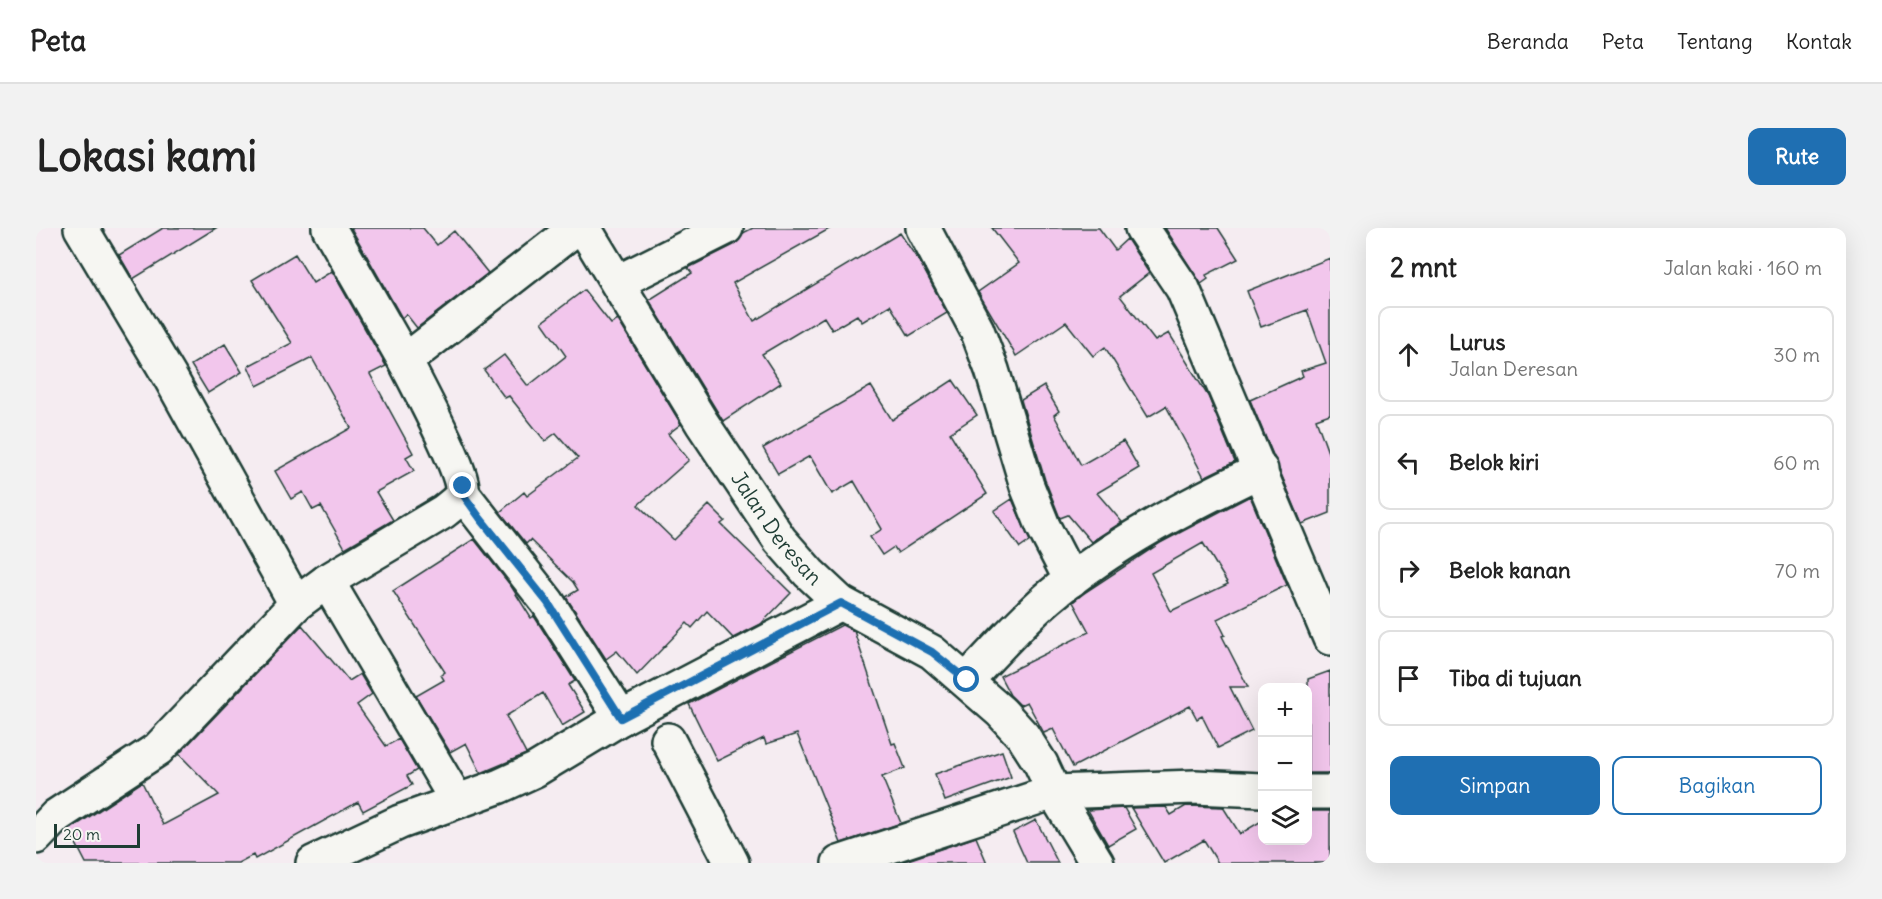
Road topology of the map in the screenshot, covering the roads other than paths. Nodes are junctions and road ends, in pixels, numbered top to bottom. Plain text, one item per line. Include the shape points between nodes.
1 (81, 228) edge
2 (329, 228) edge
3 (576, 228) edge
4 (584, 228) edge
5 (726, 228) edge
6 (923, 228) edge
7 (1142, 228) edge
8 (618, 282) junction
9 (405, 361) junction
10 (1261, 470) junction
11 (462, 493) junction
12 (1071, 580) junction
13 (327, 581) junction
14 (841, 603) junction
15 (296, 604) junction
16 (1330, 638) edge
17 (967, 680) junction
18 (621, 718) junction
19 (668, 740) dead end
20 (1258, 790) edge
21 (1054, 792) junction
22 (1312, 792) edge
23 (1330, 792) edge
24 (457, 801) junction
25 (36, 837) edge
26 (36, 858) edge
27 (38, 863) edge
28 (313, 863) edge
29 (732, 863) edge
30 (842, 863) edge
31 (1097, 863) edge

1 - 15 street via 170,377
2 - 9 street
3 - 9 street
4 - 8 street, Jalan Deresan
5 - 8 street
6 - 12 street via 977,330 1027,486
7 - 10 street via 1183,289
8 - 14 street, Jalan Deresan via 702,423 780,540
9 - 11 street via 455,464
10 - 12 street via 1154,524
10 - 16 street
11 - 13 street via 443,512
11 - 18 street via 548,603
12 - 17 street via 1019,625
13 - 15 street
13 - 24 street
14 - 17 street, Jalan Deresan via 932,652
14 - 18 street
15 - 25 street via 158,749 56,816
17 - 21 street, Jalan Deresan via 1023,736
18 - 24 street via 535,770
19 - 29 street
20 - 21 street via 1195,787
21 - 30 street
21 - 31 street, Jalan Deresan
22 - 23 street
24 - 28 street via 400,822
26 - 27 street

